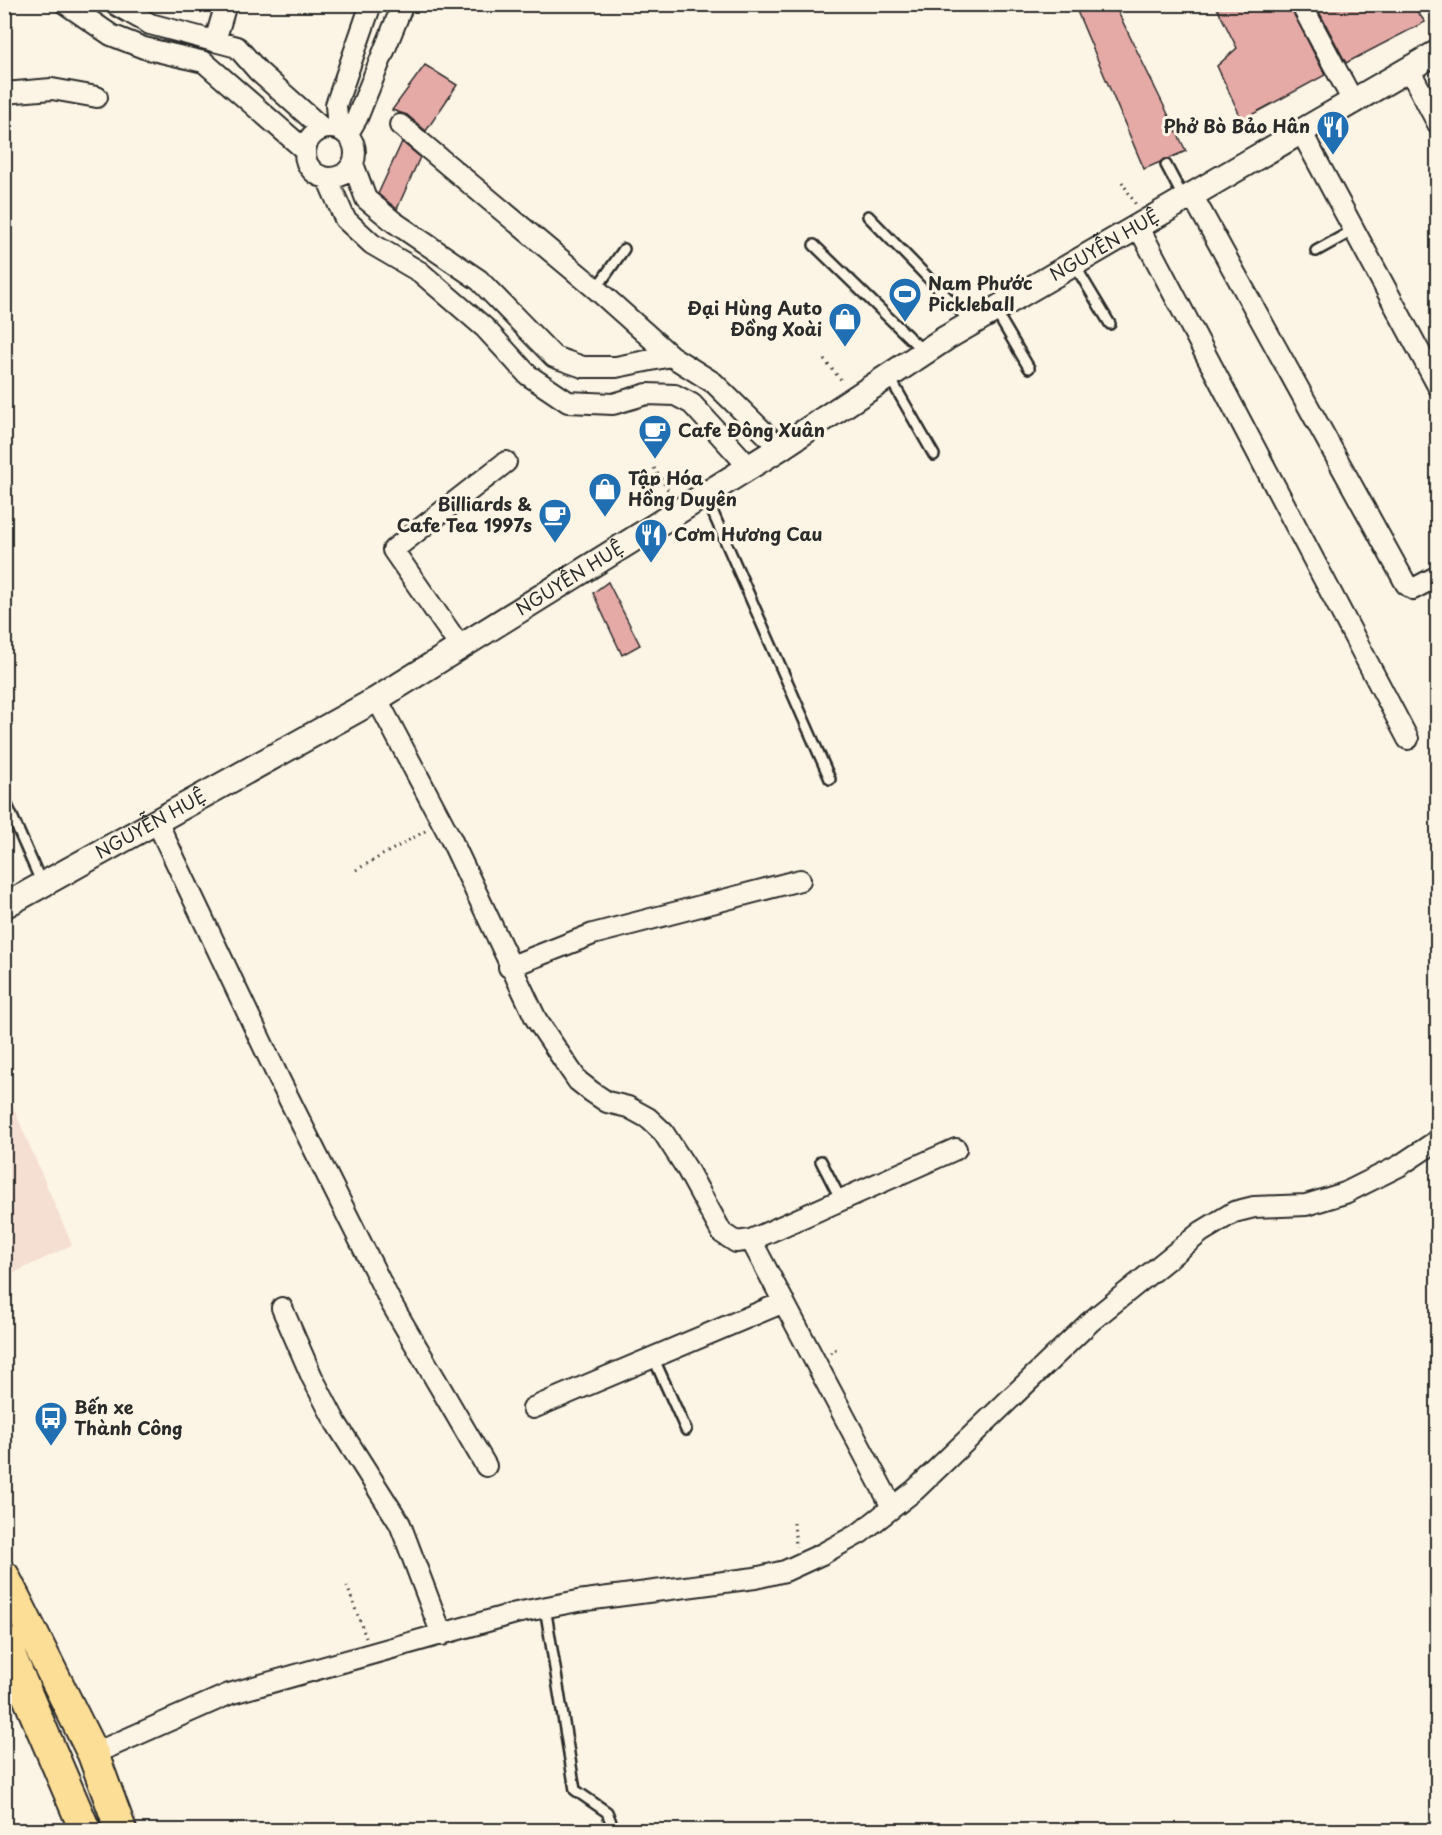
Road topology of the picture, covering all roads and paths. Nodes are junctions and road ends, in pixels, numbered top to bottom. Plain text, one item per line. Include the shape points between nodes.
1 (66, 4) edge
2 (115, 4) edge
3 (226, 4) edge
4 (371, 4) edge
5 (403, 4) edge
6 (1301, 4) edge
7 (215, 41) junction
8 (1437, 52) edge
9 (1409, 69) junction
10 (4, 93) edge
11 (96, 97) dead end
12 (1353, 103) junction
13 (1437, 124) edge
14 (400, 125) dead end
15 (336, 131) junction
16 (1302, 133) junction
17 (305, 150) junction
18 (353, 164) junction
19 (1166, 165) dead end
20 (327, 178) junction
21 (1122, 182) dead end
22 (1188, 197) junction
23 (868, 216) dead end
24 (1142, 224) junction
25 (1354, 230) junction
26 (814, 245) dead end
27 (624, 249) dead end
28 (1316, 251) dead end
29 (1074, 264) junction
30 (596, 289) junction
31 (994, 310) junction
32 (972, 323) junction
33 (1110, 324) dead end
34 (924, 353) junction
35 (671, 356) junction
36 (824, 360) dead end
37 (1029, 368) dead end
38 (889, 375) junction
39 (1437, 386) edge
40 (856, 397) junction
41 (780, 448) junction
42 (934, 455) dead end
43 (506, 462) dead end
44 (749, 467) junction
45 (654, 468) dead end
46 (705, 495) junction
47 (681, 509) junction
48 (1437, 576) edge
49 (461, 648) junction
50 (377, 699) junction
51 (1408, 739) dead end
52 (830, 779) dead end
53 (4, 798) edge
54 (156, 820) junction
55 (441, 821) junction
56 (356, 870) dead end
57 (800, 880) dead end
58 (43, 885) junction
59 (4, 906) edge
60 (509, 967) junction
61 (1437, 1140) edge
62 (956, 1149) dead end
63 (821, 1161) dead end
64 (841, 1200) junction
65 (751, 1240) junction
66 (784, 1302) junction
67 (282, 1308) dead end
68 (653, 1357) junction
69 (533, 1408) dead end
70 (686, 1430) dead end
71 (486, 1466) dead end
72 (892, 1507) junction
73 (794, 1523) dead end
74 (798, 1564) junction
75 (4, 1576) edge
76 (347, 1586) dead end
77 (545, 1607) junction
78 (442, 1635) junction
79 (7, 1652) edge
80 (372, 1654) junction
81 (93, 1754) junction
82 (85, 1830) edge
83 (121, 1830) edge
84 (614, 1830) edge

1 - 17 street via 111,35 144,48 204,62
2 - 7 street via 150,24
3 - 7 street
4 - 15 street via 336,105
5 - 15 street via 357,118
6 - 12 street
7 - 15 street via 237,47 258,71
8 - 9 street, NGUYỄN HUỆ
9 - 12 street, NGUYỄN HUỆ
9 - 13 street
10 - 11 street via 52,89
12 - 16 street, NGUYỄN HUỆ
14 - 30 street
15 - 17 street via 312,136
15 - 18 street via 355,148
16 - 22 street, NGUYỄN HUỆ
16 - 25 street
17 - 20 street via 308,166
18 - 20 street via 343,176
18 - 35 street via 366,198 479,280 554,357 583,367 616,367
19 - 22 lane
20 - 44 street via 345,219 372,244 420,272 477,321 528,375 568,402 614,404 647,394 675,395 692,404
21 - 24 path
22 - 24 street, NGUYỄN HUỆ
22 - 48 street via 1406,584 1413,589
23 - 32 lane
24 - 29 street, NGUYỄN HUỆ
24 - 51 street
25 - 28 lane
25 - 39 street
26 - 34 lane
27 - 30 lane
29 - 31 street, NGUYỄN HUỆ
29 - 33 lane
30 - 35 street
31 - 32 street, NGUYỄN HUỆ
31 - 37 lane
32 - 34 street, NGUYỄN HUỆ
34 - 38 street, NGUYỄN HUỆ
35 - 41 street via 714,383
36 - 40 path
38 - 40 street, NGUYỄN HUỆ
38 - 42 lane
40 - 41 street, NGUYỄN HUỆ
41 - 44 street, NGUYỄN HUỆ
43 - 49 street via 393,550
44 - 46 street, NGUYỄN HUỆ
45 - 47 path
46 - 47 street, NGUYỄN HUỆ
46 - 52 lane
47 - 49 street, NGUYỄN HUỆ
49 - 50 street, NGUYỄN HUỆ
50 - 54 street, NGUYỄN HUỆ
50 - 55 street
53 - 58 lane
54 - 58 street, NGUYỄN HUỆ
54 - 71 street via 391,1303
55 - 56 path
55 - 60 street
57 - 60 street via 593,934
58 - 59 street, NGUYỄN HUỆ
60 - 65 street via 536,1019 578,1081 607,1102 648,1118 663,1132 687,1169 722,1233 736,1242
61 - 72 street via 1399,1166 1345,1193 1306,1205 1254,1207 1234,1212 1201,1232 1109,1306 915,1490
62 - 64 street
63 - 64 lane
64 - 65 street
65 - 66 street
66 - 68 street
66 - 72 street
67 - 78 street via 336,1423 400,1524
68 - 69 street
68 - 70 lane
72 - 74 street via 860,1533
73 - 74 path
74 - 77 street via 755,1578
75 - 81 main road
76 - 80 path
77 - 78 street
77 - 84 lane via 575,1790 607,1812
78 - 80 street
79 - 82 main road
80 - 81 street via 229,1694
81 - 83 main road

